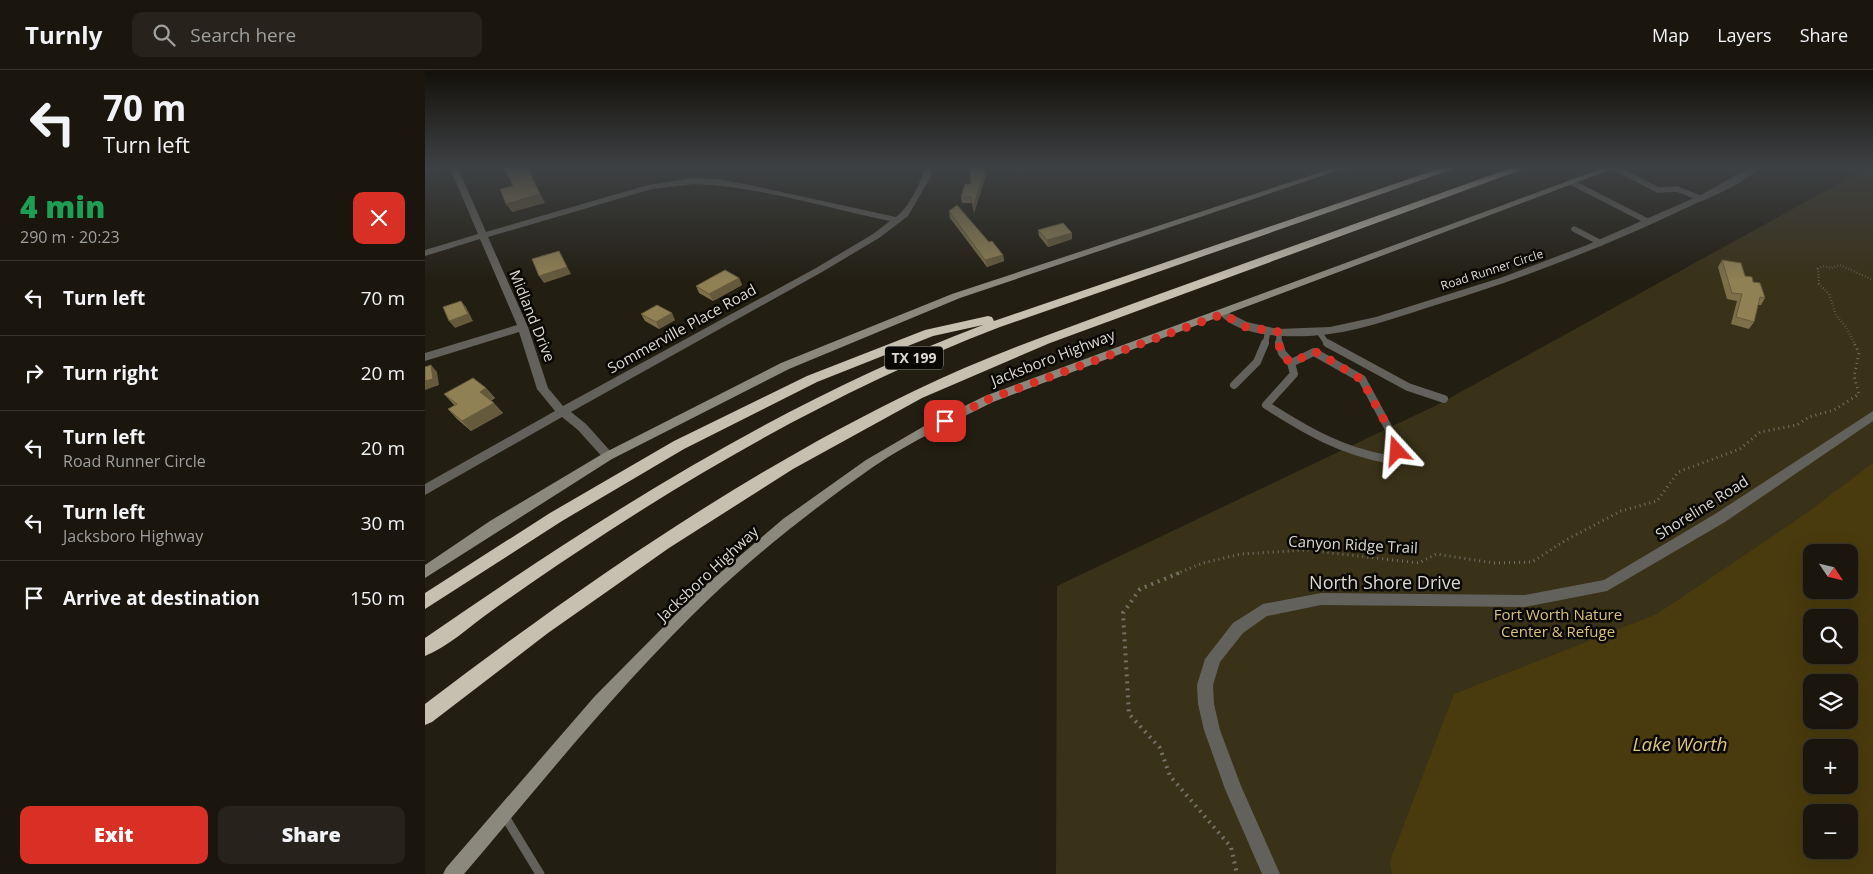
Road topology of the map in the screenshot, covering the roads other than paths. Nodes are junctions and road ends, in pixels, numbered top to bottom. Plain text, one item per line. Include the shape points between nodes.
1 (470, 206) edge
2 (583, 206) edge
3 (831, 206) edge
4 (910, 206) edge
5 (1226, 206) edge
6 (1341, 206) edge
7 (1417, 206) edge
8 (1507, 206) edge
9 (1617, 206) edge
10 (1684, 206) edge
11 (898, 220) junction
12 (1649, 222) junction
13 (1574, 229) dead end
14 (483, 236) junction
15 (1601, 244) junction
16 (425, 253) edge
17 (1033, 310) junction
18 (1223, 314) junction
19 (523, 327) junction
20 (1268, 331) junction
21 (1279, 332) junction
22 (1319, 332) junction
23 (425, 357) edge
24 (1291, 363) junction
25 (1234, 385) dead end
26 (1444, 399) dead end
27 (563, 412) junction
28 (1873, 415) edge
29 (608, 456) junction
30 (425, 490) edge
31 (425, 572) edge
32 (1536, 599) joint
33 (425, 602) edge
34 (425, 648) edge
35 (425, 716) edge
36 (504, 815) junction
37 (452, 874) edge
38 (540, 874) edge
39 (1271, 874) edge

1 - 14 street, Midland Drive
2 - 14 street
3 - 11 street
4 - 11 street, Sommerville Place Road
5 - 29 main road via 947,299 785,366
6 - 17 highway, TX 199
7 - 35 highway, Jacksboro Highway via 1054,337 921,394 839,436 635,561
8 - 18 main road, Jacksboro Highway
9 - 12 lane
10 - 12 street, Road Runner Circle
11 - 27 street, Sommerville Place Road via 819,270
12 - 15 street, Road Runner Circle
13 - 15 lane
14 - 16 street
14 - 19 street, Midland Drive
15 - 22 street, Road Runner Circle via 1515,276 1378,320
17 - 33 highway via 929,333 812,379 679,445 557,517
17 - 34 highway, TX 199 via 923,354 728,451 623,513 520,580
18 - 20 street, Road Runner Circle via 1246,327
18 - 36 main road, Jacksboro Highway via 989,399 870,463 788,523 706,593 601,701
19 - 23 street
19 - 27 street, Midland Drive via 543,389
20 - 21 street, Road Runner Circle
20 - 25 lane via 1264,354 1256,368
21 - 22 street, Road Runner Circle
21 - 24 lane via 1280,354
22 - 26 lane via 1327,344 1408,387
24 - 24 lane via 1314,352 1319,353 1362,380 1396,442 1397,451 1387,459 1332,444 1266,405 1268,399 1290,381 1294,374
27 - 29 street, Midland Drive
27 - 30 street, Sommerville Place Road
28 - 32 street, Shoreline Road via 1720,518 1607,584
29 - 31 main road
32 - 39 street, North Shore Drive via 1525,602 1321,599 1263,610 1238,628 1213,658 1205,685 1205,704 1234,789
36 - 37 main road, Jacksboro Highway
36 - 38 lane

